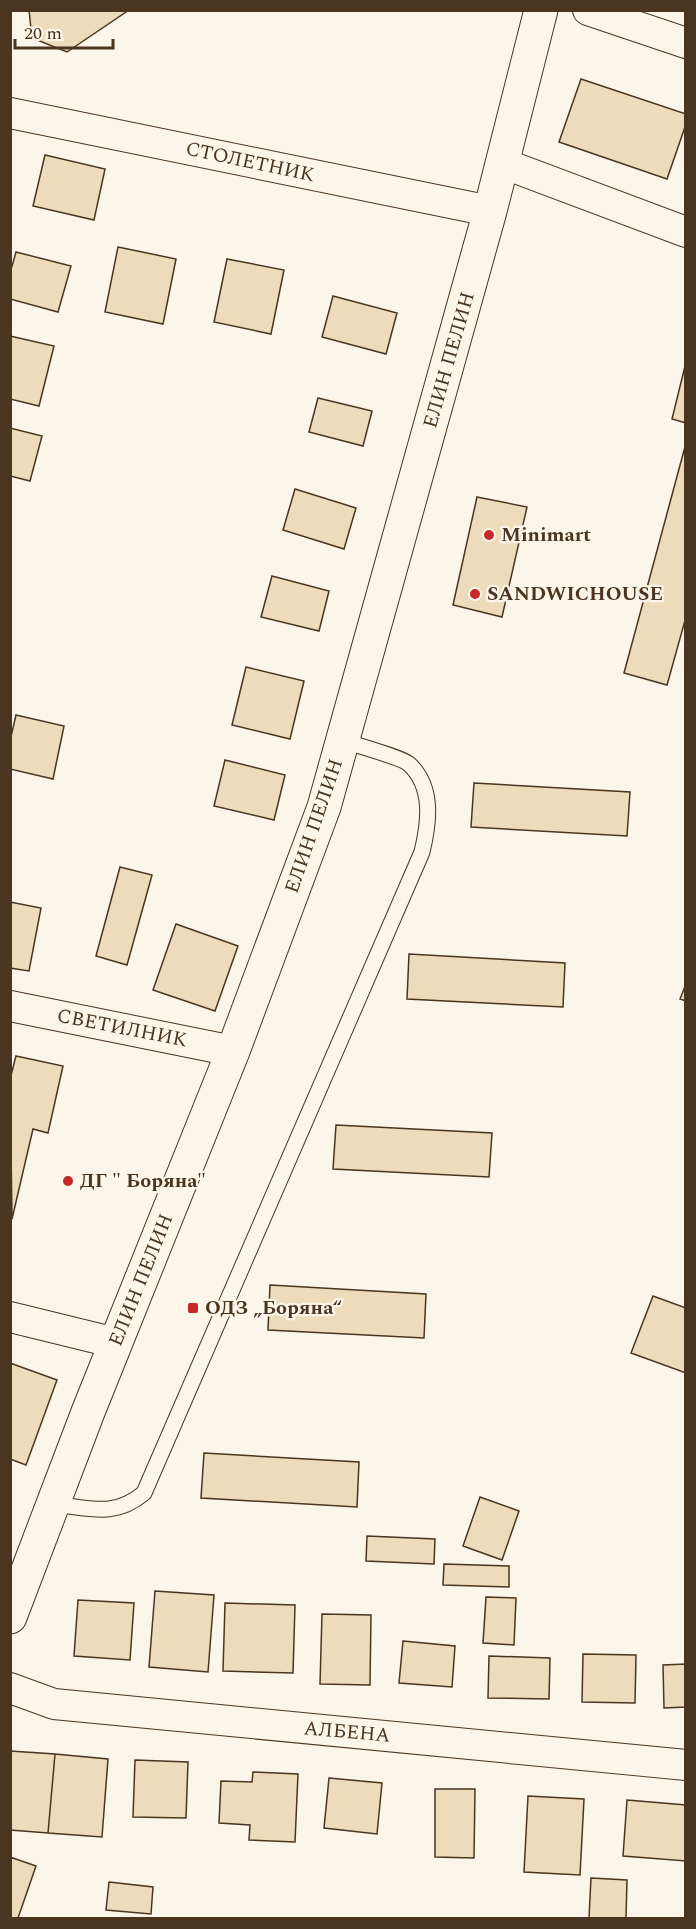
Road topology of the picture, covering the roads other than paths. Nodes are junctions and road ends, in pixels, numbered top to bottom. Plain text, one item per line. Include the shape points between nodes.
1 (541, 10) edge
2 (588, 10) edge
3 (686, 43) edge
4 (10, 113) edge
5 (502, 163) junction
6 (490, 211) junction
7 (686, 232) edge
8 (342, 741) junction
9 (10, 1006) edge
10 (233, 1051) junction
11 (10, 1317) edge
12 (116, 1343) junction
13 (54, 1504) junction
14 (10, 1617) edge
15 (10, 1688) edge
16 (686, 1765) edge

1 - 5 street, ЕЛИН ПЕЛИН
2 - 3 street
4 - 6 street, СТОЛЕТНИК
5 - 6 street, ЕЛИН ПЕЛИН
5 - 7 street
6 - 8 street, ЕЛИН ПЕЛИН
8 - 10 street, ЕЛИН ПЕЛИН via 324,807
8 - 13 lane via 408,763 427,800 429,824 422,852 144,1493 129,1505 110,1510
9 - 10 street, СВЕТИЛНИК
10 - 12 street, ЕЛИН ПЕЛИН
11 - 12 street
12 - 13 street, ЕЛИН ПЕЛИН
13 - 14 street, ЕЛИН ПЕЛИН
15 - 16 street, АЛБЕНА via 54,1704

